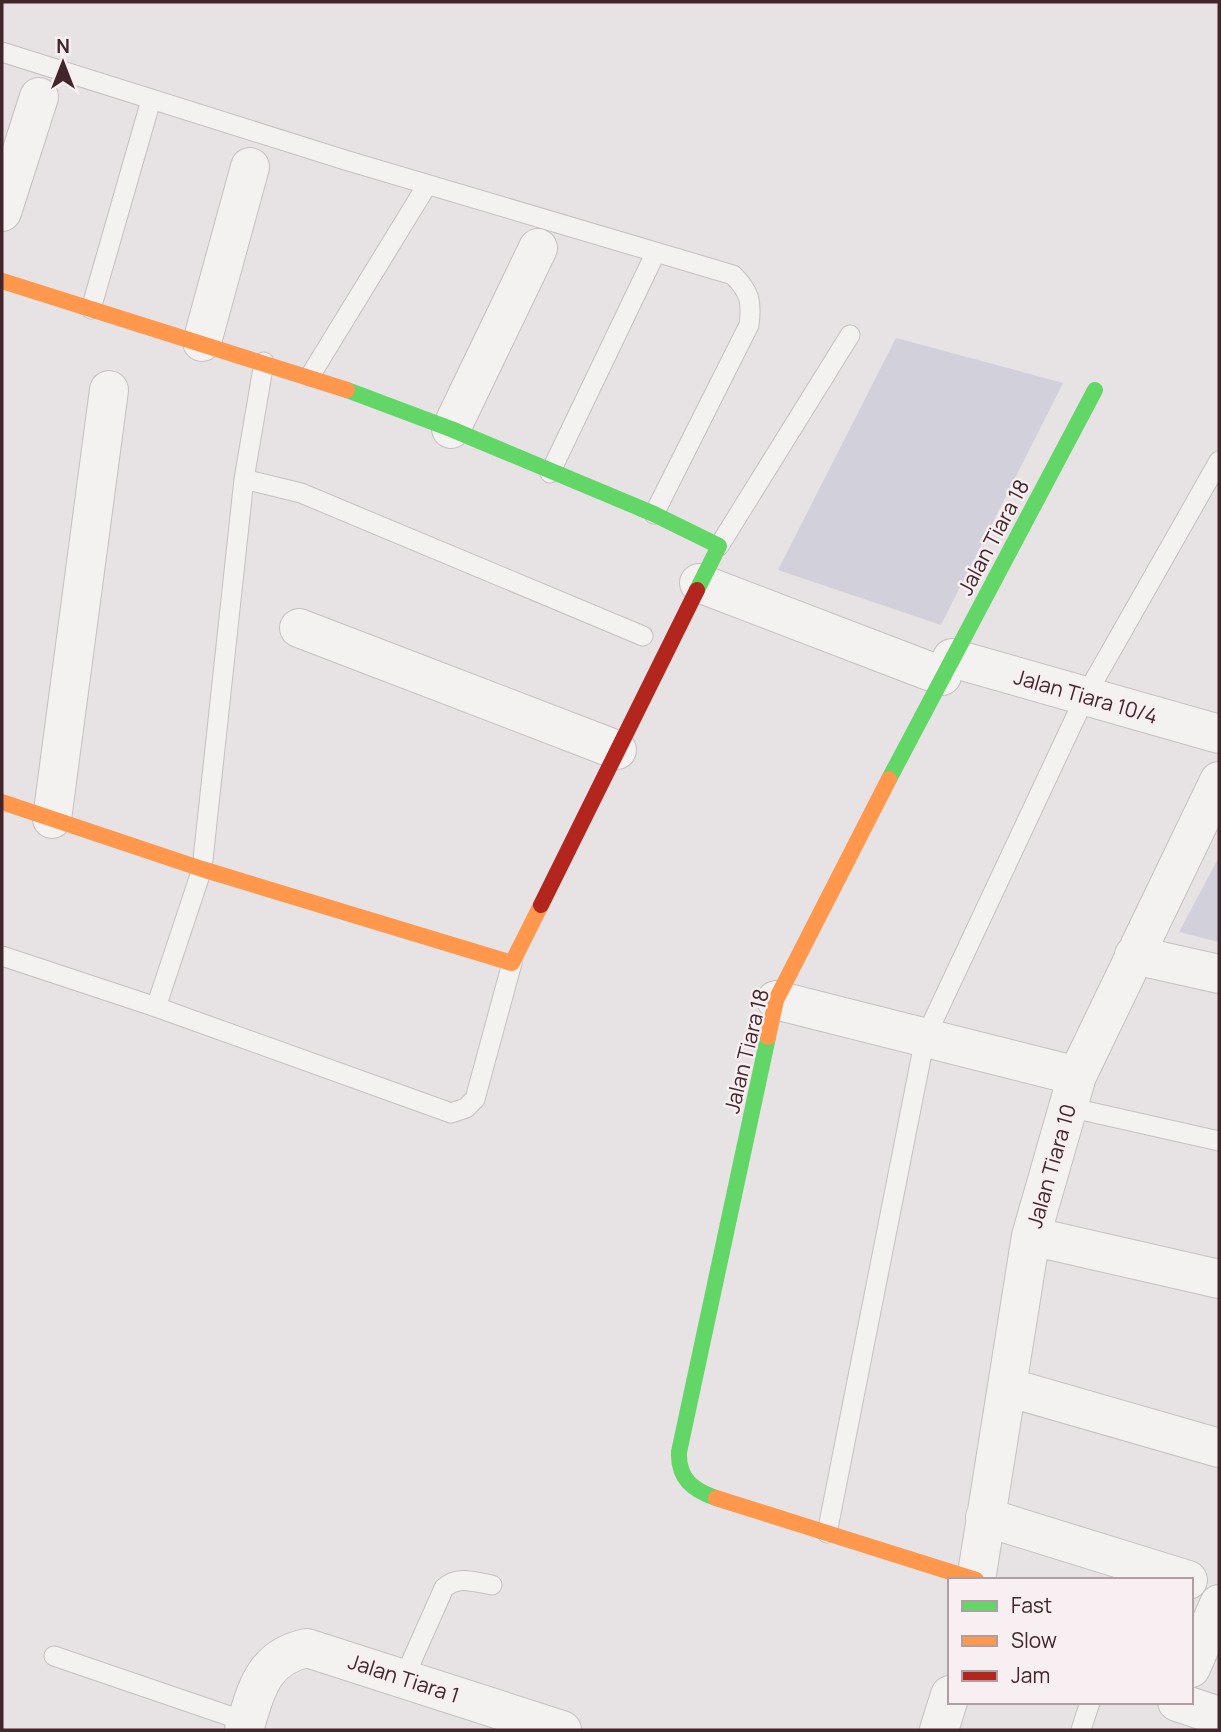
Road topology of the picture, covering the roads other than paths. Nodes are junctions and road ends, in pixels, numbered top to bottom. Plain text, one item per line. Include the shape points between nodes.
1 (2, 52) edge
2 (39, 97) dead end
3 (151, 100) junction
4 (250, 167) dead end
5 (426, 185) junction
6 (2, 212) edge
7 (538, 248) dead end
8 (655, 254) junction
9 (2, 281) edge
10 (91, 309) junction
11 (850, 335) dead end
12 (202, 342) junction
13 (264, 362) junction
14 (310, 376) junction
15 (109, 390) dead end
16 (1095, 390) dead end
17 (451, 429) junction
18 (1219, 461) edge
19 (550, 473) junction
20 (244, 479) junction
21 (653, 514) junction
22 (719, 546) junction
23 (699, 583) junction
24 (299, 628) dead end
25 (643, 636) dead end
26 (947, 667) junction
27 (1086, 695) junction
28 (1219, 734) edge
29 (617, 750) junction
30 (1219, 781) edge
31 (2, 802) edge
32 (52, 819) junction
33 (202, 869) junction
34 (1134, 955) junction
35 (2, 956) edge
36 (512, 963) junction
37 (1219, 974) edge
38 (776, 1000) junction
39 (156, 1007) junction
40 (925, 1038) junction
41 (1072, 1091) junction
42 (1219, 1141) edge
43 (1031, 1236) junction
44 (1219, 1279) edge
45 (1007, 1387) junction
46 (1219, 1448) edge
47 (985, 1517) junction
48 (827, 1533) junction
49 (970, 1578) edge
50 (976, 1578) edge
51 (1183, 1578) edge
52 (1193, 1581) edge
53 (492, 1585) dead end
54 (1219, 1589) edge
55 (1219, 1604) edge
56 (54, 1656) dead end
57 (1193, 1663) edge
58 (404, 1678) junction
59 (948, 1701) edge
60 (1089, 1704) edge
61 (1183, 1704) edge
62 (1219, 1716) edge
63 (245, 1726) edge
64 (562, 1730) edge
65 (939, 1730) edge
66 (1081, 1730) edge

1 - 3 lane
2 - 6 street
3 - 5 lane
3 - 10 lane
4 - 12 street
5 - 8 lane
5 - 14 lane
7 - 17 street
8 - 19 lane
8 - 21 lane via 733,275 748,290 752,304 749,325
9 - 10 street
10 - 12 street
11 - 22 lane
12 - 13 street
13 - 14 street
13 - 20 lane
14 - 17 street
15 - 32 street
16 - 26 street, Jalan Tiara 18
17 - 19 street
18 - 27 lane
19 - 21 street
20 - 25 lane via 301,493
20 - 33 lane
21 - 22 street
22 - 23 street
23 - 26 street, Jalan Tiara 10/4
23 - 29 street
24 - 29 street
26 - 27 street, Jalan Tiara 10/4
26 - 38 street, Jalan Tiara 18
27 - 28 street, Jalan Tiara 10/4
27 - 40 lane
29 - 36 street
30 - 34 street, Jalan Tiara 10
31 - 32 street
32 - 33 street
33 - 36 street
33 - 39 lane
34 - 37 street
34 - 41 street, Jalan Tiara 10
35 - 39 lane
36 - 39 lane via 475,1099 451,1113
38 - 40 street
38 - 48 street, Jalan Tiara 18 via 678,1465 690,1486 701,1493
40 - 41 street
40 - 48 lane
41 - 42 lane
41 - 43 street, Jalan Tiara 10
43 - 44 street
43 - 45 street, Jalan Tiara 10
45 - 46 street
45 - 47 street, Jalan Tiara 10
47 - 50 street, Jalan Tiara 10
47 - 51 street
48 - 49 street, Jalan Tiara 18
52 - 54 street
53 - 58 lane via 465,1580 451,1581 444,1588
55 - 57 street
56 - 63 lane
58 - 63 street, Jalan Tiara 1 via 307,1648 277,1659 266,1671
58 - 64 street, Jalan Tiara 1
59 - 65 street
60 - 66 lane
61 - 62 street

